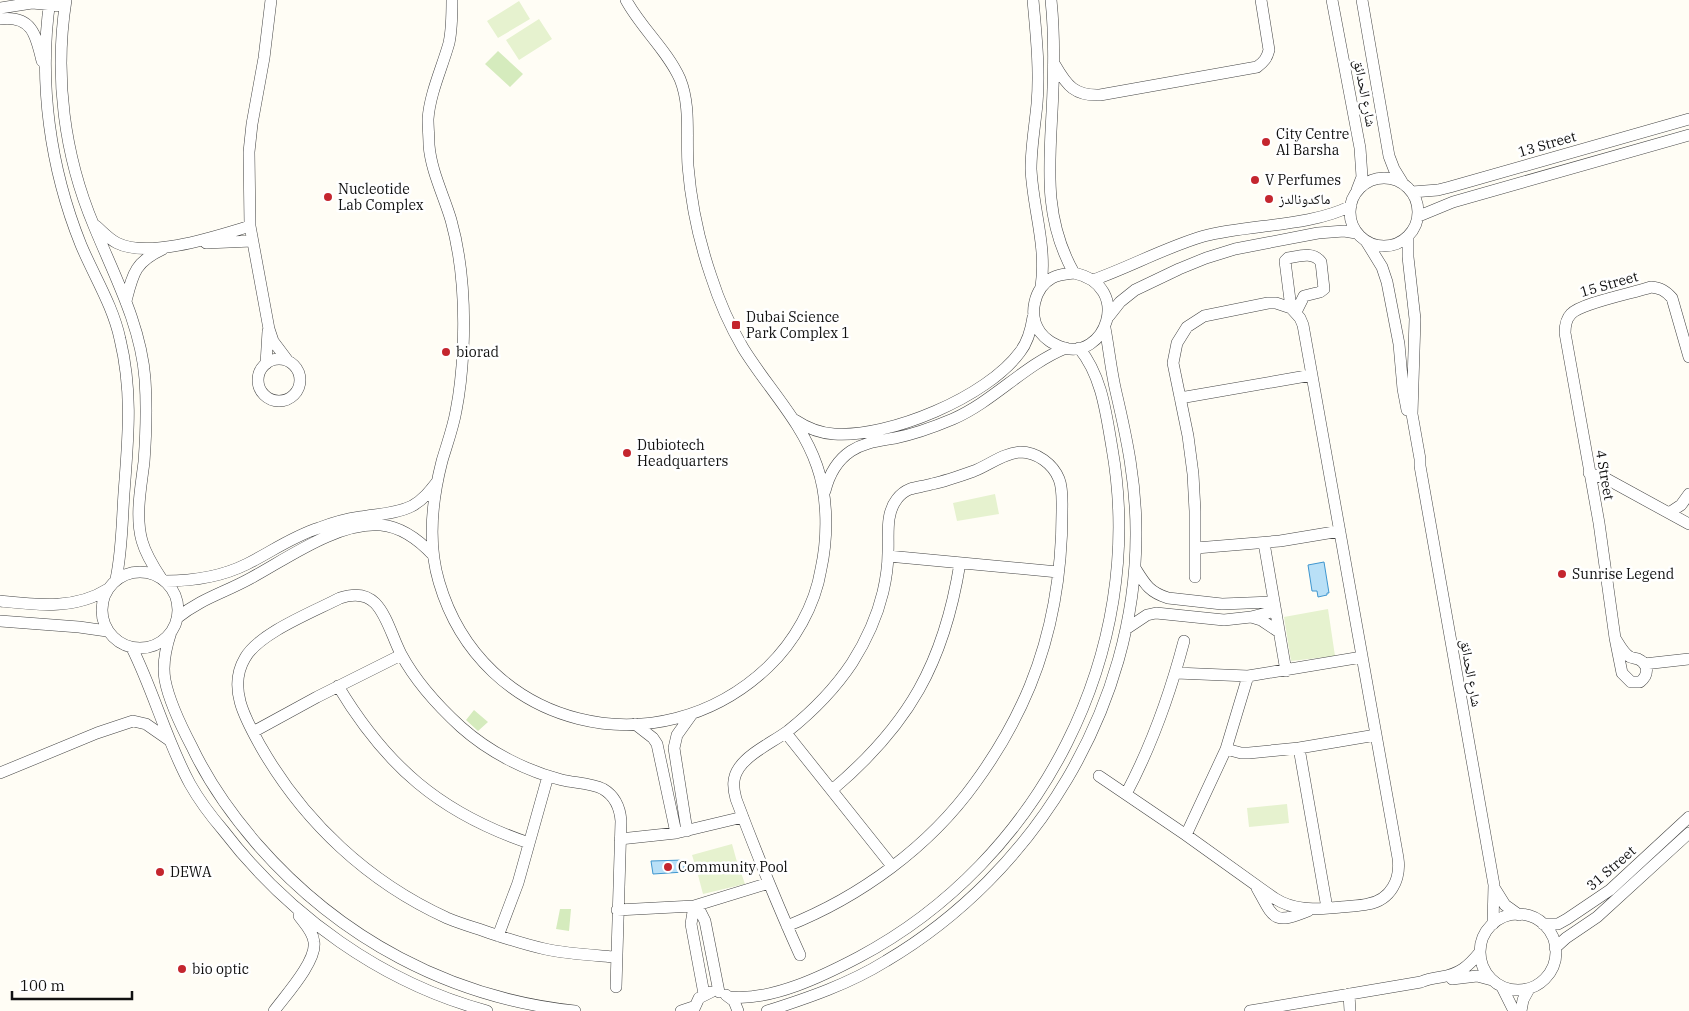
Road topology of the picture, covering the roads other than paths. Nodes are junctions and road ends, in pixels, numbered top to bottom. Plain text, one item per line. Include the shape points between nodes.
1 (17, 0) edge
2 (271, 0) edge
3 (452, 0) edge
4 (626, 0) edge
5 (1033, 0) edge
6 (1051, 0) edge
7 (1261, 0) edge
8 (1332, 0) edge
9 (1362, 0) edge
10 (33, 1) edge
11 (49, 2) edge
12 (65, 3) edge
13 (0, 7) edge
14 (0, 19) edge
15 (1054, 64) junction
16 (46, 75) junction
17 (1689, 119) edge
18 (1689, 135) edge
19 (1402, 182) junction
20 (1357, 191) junction
21 (1412, 192) junction
22 (1350, 206) junction
23 (1419, 216) junction
24 (93, 224) junction
25 (250, 226) junction
26 (1356, 232) junction
27 (1408, 238) junction
28 (252, 241) junction
29 (1366, 241) junction
30 (199, 242) junction
31 (167, 247) junction
32 (1074, 273) junction
33 (1093, 280) junction
34 (1042, 287) junction
35 (126, 301) junction
36 (1294, 310) junction
37 (1034, 315) junction
38 (1109, 316) junction
39 (1568, 318) joint
40 (1105, 328) junction
41 (268, 329) junction
42 (1066, 348) junction
43 (1079, 348) junction
44 (1689, 357) edge
45 (288, 360) junction
46 (266, 364) junction
47 (1312, 376) junction
48 (1180, 398) junction
49 (790, 417) junction
50 (1420, 466) junction
51 (1589, 473) junction
52 (438, 480) junction
53 (1614, 484) junction
54 (824, 493) junction
55 (1689, 494) edge
56 (1594, 496) junction
57 (1669, 513) junction
58 (1689, 524) edge
59 (1340, 531) junction
60 (1264, 543) junction
61 (1196, 548) junction
62 (433, 555) junction
63 (888, 556) junction
64 (960, 563) junction
65 (1135, 568) junction
66 (1058, 572) junction
67 (1195, 577) dead end
68 (163, 579) junction
69 (116, 580) junction
70 (1270, 582) junction
71 (108, 589) junction
72 (0, 601) edge
73 (1232, 604) junction
74 (1248, 604) junction
75 (35, 605) junction
76 (1275, 607) junction
77 (1251, 617) junction
78 (177, 618) junction
79 (1234, 619) junction
80 (0, 621) edge
81 (33, 624) junction
82 (1126, 629) junction
83 (107, 631) junction
84 (172, 632) junction
85 (1279, 632) junction
86 (1615, 638) junction
87 (1184, 641) dead end
88 (132, 648) junction
89 (401, 655) junction
90 (1362, 657) junction
91 (1689, 658) edge
92 (1644, 664) junction
93 (1286, 670) junction
94 (1176, 673) junction
95 (1248, 676) junction
96 (338, 686) junction
97 (692, 714) junction
98 (635, 724) junction
99 (253, 732) junction
100 (786, 733) junction
101 (1376, 735) junction
102 (169, 740) junction
103 (1299, 748) junction
104 (1226, 749) junction
105 (0, 773) edge
106 (548, 776) junction
107 (1099, 776) dead end
108 (681, 790) junction
109 (832, 790) junction
110 (668, 793) junction
111 (1126, 794) junction
112 (684, 809) junction
113 (671, 810) junction
114 (743, 817) junction
115 (1689, 817) edge
116 (706, 827) junction
117 (682, 832) junction
118 (1689, 833) edge
119 (1186, 835) junction
120 (658, 836) junction
121 (620, 839) junction
122 (529, 843) junction
123 (892, 866) junction
124 (769, 883) junction
125 (1494, 885) junction
126 (719, 898) junction
127 (288, 900) junction
128 (696, 905) junction
129 (672, 908) junction
130 (1327, 908) junction
131 (618, 910) junction
132 (1519, 914) junction
133 (1492, 924) junction
134 (1543, 924) junction
135 (787, 926) junction
136 (706, 929) junction
137 (692, 933) junction
138 (498, 936) junction
139 (710, 946) junction
140 (695, 948) junction
141 (1555, 948) junction
142 (1480, 952) junction
143 (800, 955) dead end
144 (616, 957) junction
145 (1492, 980) junction
146 (1421, 982) junction
147 (616, 987) dead end
148 (1502, 987) junction
149 (1529, 989) junction
150 (719, 992) junction
151 (704, 994) junction
152 (1349, 994) junction
153 (730, 997) junction
154 (693, 1009) edge
155 (274, 1011) edge
156 (487, 1011) edge
157 (575, 1011) edge
158 (681, 1011) edge
159 (738, 1011) edge
160 (767, 1011) edge
161 (1250, 1011) edge
162 (1350, 1011) edge
163 (1514, 1011) edge
164 (1521, 1011) edge

1 - 13 street
2 - 25 street via 249,146
3 - 52 street via 450,40 428,118 430,152 452,224 460,264 464,320 456,412
4 - 49 street via 680,79 686,101 688,166 700,241 726,314 743,348
5 - 34 street via 1038,66 1031,167 1043,250
6 - 15 street
7 - 15 street via 1269,50 1258,67 1090,96 1064,82
8 - 20 street, شارع الحدائق via 1361,155 1362,177
9 - 19 street, شارع الحدائق via 1389,156
10 - 11 street
10 - 13 street
11 - 12 street
11 - 16 street
12 - 24 street via 61,78 65,127 76,176
14 - 16 street via 19,20 32,30
15 - 32 street via 1049,150 1051,203 1059,244
16 - 69 street via 48,115 60,182 81,244 120,336 125,362 130,414 122,540
17 - 21 street, 13 Street via 1450,187
18 - 23 street via 1453,202
19 - 20 street via 1377,178
19 - 21 street
20 - 22 street
21 - 23 street
22 - 26 street
22 - 33 street via 1321,217 1203,237
23 - 27 street
24 - 31 street via 109,238 128,247
24 - 35 street
25 - 28 street
25 - 30 street
26 - 29 street
26 - 38 street via 1318,233 1206,258 1135,290
27 - 29 street via 1387,247
27 - 50 street, شارع الحدائق via 1415,319 1412,414
28 - 30 street
28 - 41 street
29 - 50 street, شارع الحدائق via 1387,282 1399,344 1404,399 1415,458
30 - 31 street
31 - 35 street via 144,259 133,276
32 - 33 street
32 - 34 street via 1050,279
33 - 38 street via 1108,302
34 - 37 street via 1035,300
35 - 68 street via 145,377 147,417 139,520 149,560
36 - 36 street via 1304,296 1324,289 1321,262 1317,258 1308,255 1285,261
36 - 47 street via 1303,325
36 - 48 street via 1268,303 1214,313 1191,323 1181,334 1174,353 1174,373
37 - 42 street via 1039,331 1050,343
37 - 49 street via 1027,340 1012,362 976,389 937,411 895,426 844,434 819,432
38 - 40 street
39 - 44 street, 15 Street via 1578,308 1651,287 1663,289 1672,298
39 - 51 street, 4 Street via 1565,333
40 - 43 street via 1094,341
40 - 65 street via 1132,461
41 - 45 street
41 - 46 street
42 - 43 street
42 - 54 street via 1036,363 989,399 953,419 914,433 860,446 834,468
43 - 153 street via 1096,376 1110,435 1118,491 1118,559 1099,663 1079,718 1052,771 1026,812 989,858 898,934 845,964 792,986 754,997
45 - 46 street via 272,360
45 - 46 street via 300,375 300,384 296,393 281,401 267,397 259,386 260,371
47 - 48 street
47 - 59 street
48 - 61 street via 1193,474
49 - 54 street via 806,440
50 - 125 street, شارع الحدائق
51 - 53 street
51 - 56 street, 4 Street
52 - 62 street via 433,505
52 - 68 street via 420,500 397,512 358,517 317,528 224,573 195,580
53 - 56 street via 1606,485
53 - 57 street
54 - 97 street via 825,542 821,572 812,602 798,631 777,658 752,681 724,700
55 - 57 street
56 - 86 street, 4 Street
57 - 58 street
59 - 60 street
59 - 90 street
60 - 61 street
60 - 70 street
61 - 67 street
62 - 78 street via 410,535 396,528 381,525 339,532 202,601
62 - 98 street via 447,606 460,631 496,675 543,706 570,716 591,722
63 - 64 street
63 - 66 street via 892,506 899,496 1020,452 1044,460 1060,480 1062,536
63 - 100 street via 883,591 873,624 857,655 825,698
64 - 66 street
64 - 109 street via 946,628 920,690 881,744
65 - 73 street via 1146,586 1160,595
65 - 82 street
66 - 123 street via 1040,657 1019,711 1004,738 956,808
68 - 69 street via 138,571
68 - 78 street via 174,592 178,604
69 - 71 street
70 - 74 street via 1266,592
70 - 76 street
71 - 75 street via 75,603
71 - 83 street via 101,605
72 - 75 street
73 - 74 street
73 - 79 street
74 - 76 street
75 - 81 street
76 - 77 street
76 - 85 street
77 - 79 street
77 - 85 street
78 - 84 street
79 - 82 street via 1165,612 1147,615
80 - 81 street
81 - 83 street
82 - 160 street via 1103,707 1086,744 1046,812 1003,866 948,918 885,962 828,990
83 - 88 street via 114,639
84 - 88 street via 154,646
84 - 157 street via 166,648 165,680 198,761 247,833 298,887 356,933 433,974 514,1001
85 - 93 street
86 - 92 street via 1630,657
86 - 92 street, 4 Street via 1622,673 1627,680 1636,683 1644,678 1647,668
87 - 94 street
88 - 102 street
89 - 96 street
89 - 99 street via 375,603 358,595 340,598 272,633 251,649 239,672 238,698
89 - 106 street via 429,694 463,729 504,756
90 - 93 street
90 - 101 street
91 - 92 street
93 - 95 street
94 - 95 street
94 - 111 street via 1150,745
95 - 104 street
96 - 99 street
96 - 122 street via 373,739 417,784 474,821
97 - 98 street via 661,722
97 - 108 street via 681,729 674,748
98 - 110 street via 657,744
99 - 138 street via 297,801 354,860 399,893 440,914
100 - 109 street
100 - 114 street via 736,771 733,790
101 - 103 street
101 - 130 street via 1399,875 1391,891 1377,902
102 - 105 street via 146,724 133,721
102 - 127 street via 190,784 211,816 247,860
103 - 104 street via 1249,753
103 - 130 street
104 - 119 street
106 - 121 street via 602,788 608,793 620,813
106 - 122 street
107 - 111 street
108 - 110 street
108 - 112 street
109 - 123 street
110 - 113 street
111 - 119 street
112 - 116 street
112 - 117 street
113 - 117 street
113 - 120 street
114 - 116 street
114 - 124 street
115 - 134 street, 31 Street via 1610,890 1558,924
116 - 117 street
117 - 120 street
118 - 141 street, 31 Street via 1597,917
119 - 130 street via 1288,906 1312,910
120 - 121 street
121 - 131 street
122 - 138 street
123 - 135 street via 833,905
124 - 126 street
124 - 135 street
125 - 132 street via 1505,905
125 - 133 street
126 - 128 street
126 - 136 street
127 - 155 street via 313,936 314,953
127 - 156 street via 321,928 395,975
128 - 129 street
128 - 136 street
128 - 137 street via 691,914
129 - 131 street
129 - 137 street via 688,923
131 - 144 street
132 - 133 street
132 - 134 street
133 - 142 street via 1483,938
134 - 141 street
135 - 143 street
136 - 139 street
137 - 140 street
138 - 144 street via 545,949
139 - 140 street
139 - 150 street
140 - 151 street
141 - 149 street via 1554,963 1548,976
142 - 145 street via 1483,967
142 - 146 street via 1462,971
144 - 147 street
145 - 146 street via 1473,976 1427,984
145 - 148 street
146 - 152 street
148 - 149 street
148 - 163 street
149 - 164 street
150 - 151 street
150 - 153 street
151 - 154 street
152 - 161 street
152 - 162 street
153 - 159 street
154 - 158 street

